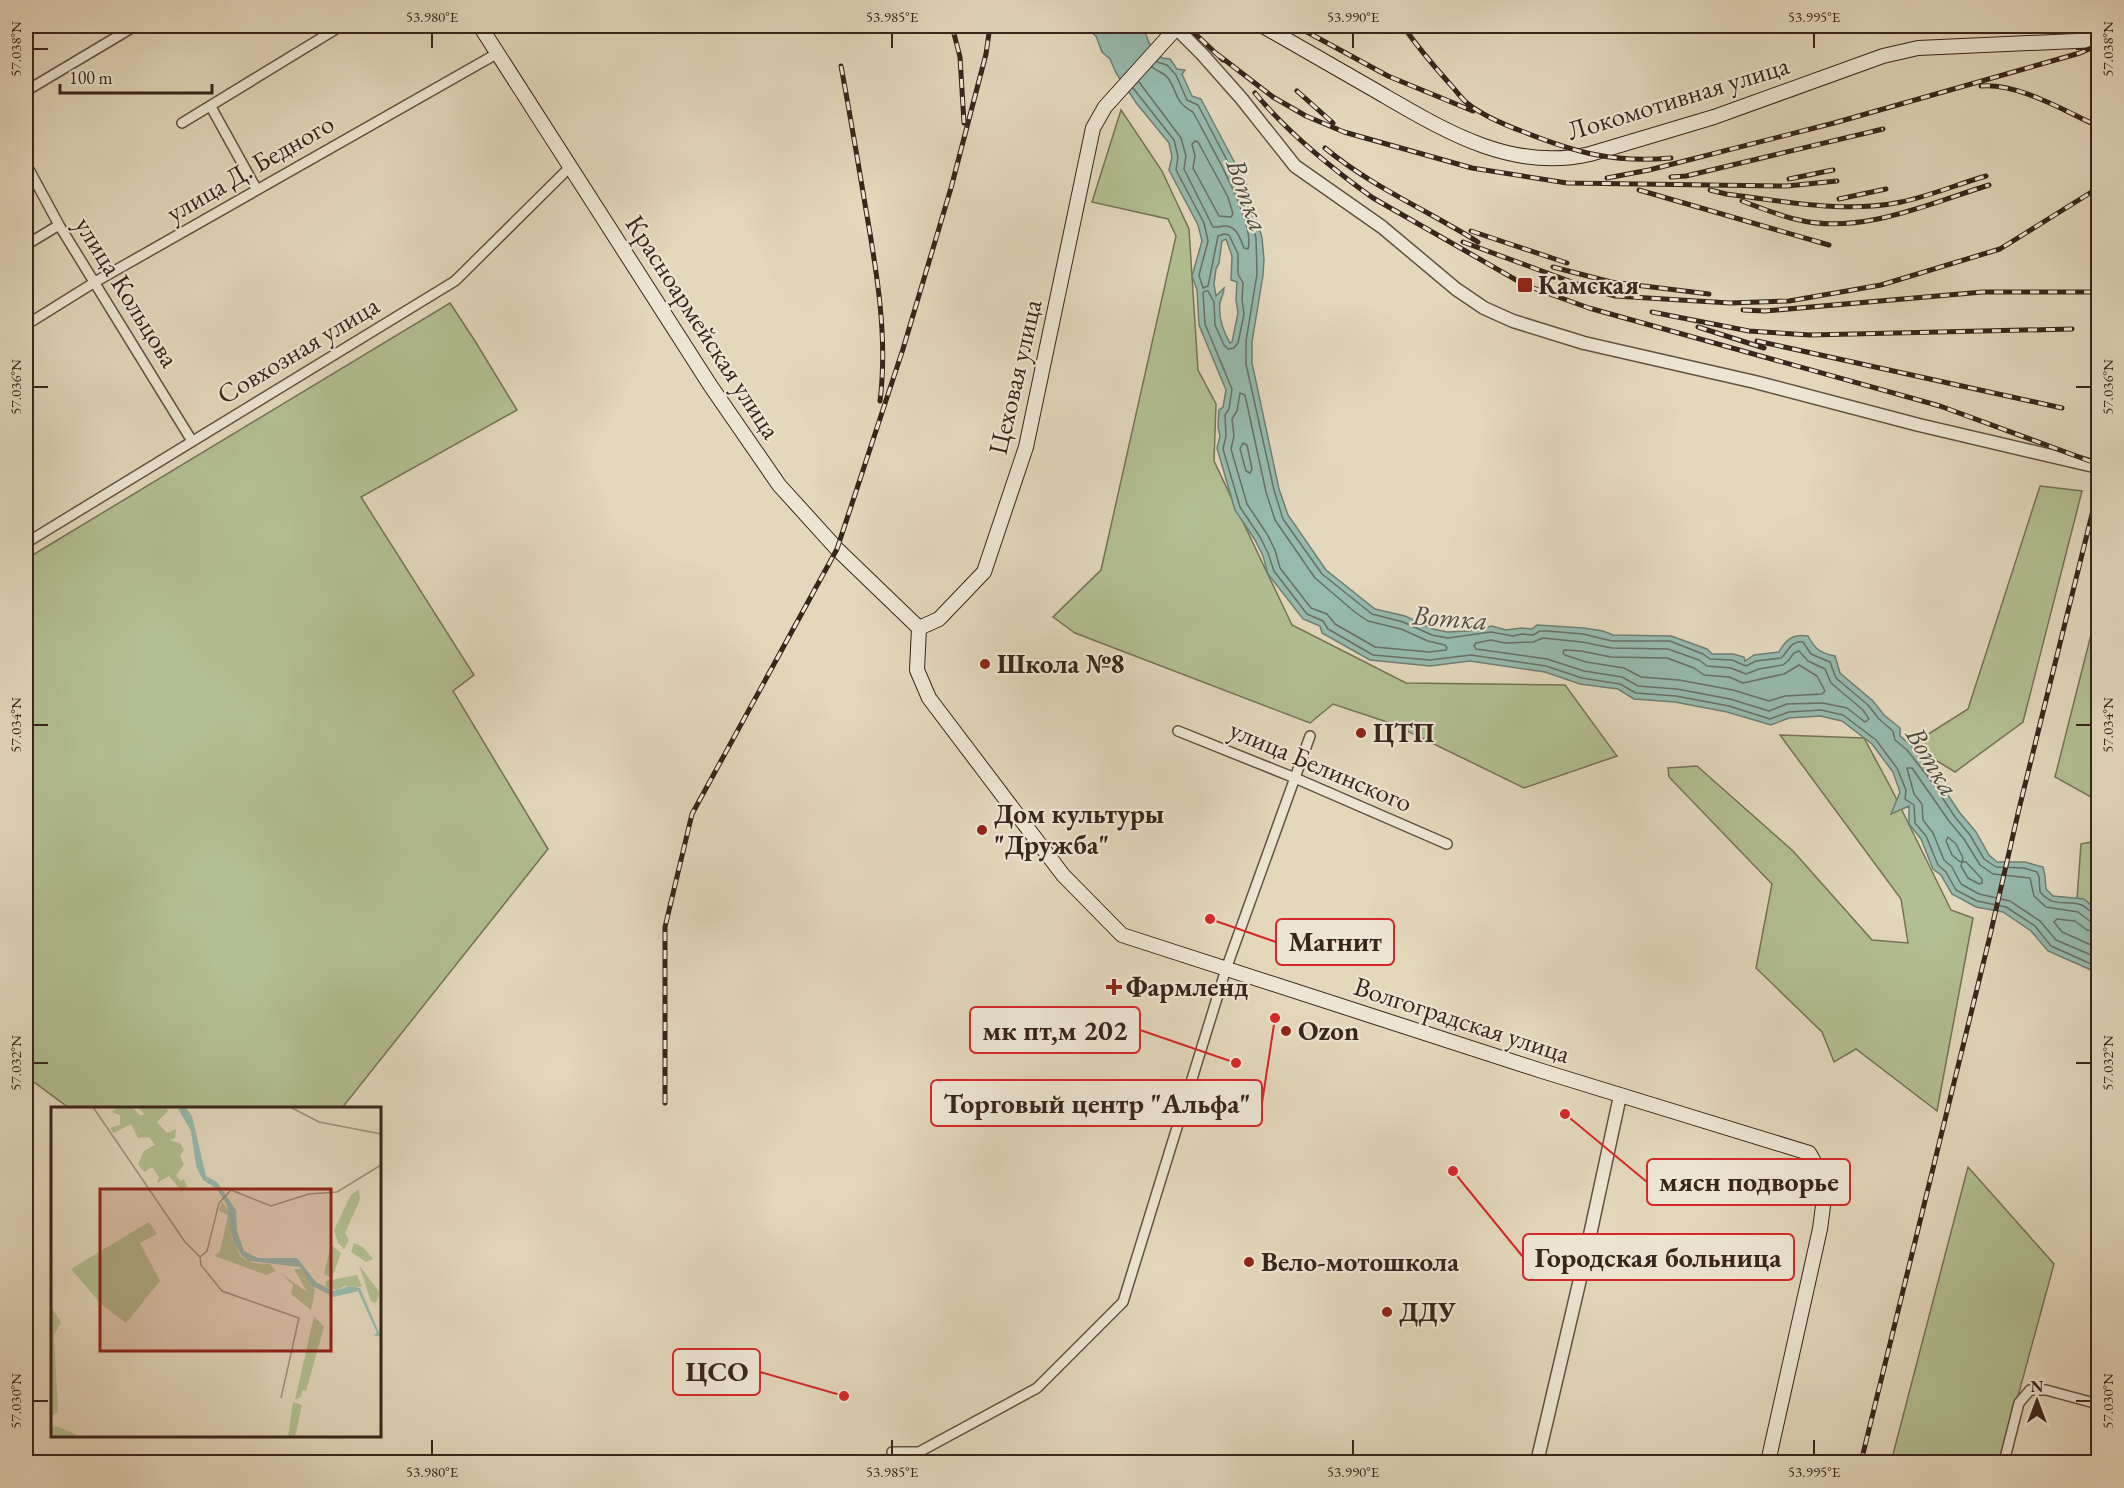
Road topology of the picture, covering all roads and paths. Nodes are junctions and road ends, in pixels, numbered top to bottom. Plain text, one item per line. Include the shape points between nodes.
1 (135, 26) edge
2 (341, 26) edge
3 (480, 26) edge
4 (1263, 26) edge
5 (1174, 30) edge
6 (2098, 40) edge
7 (498, 53) junction
8 (26, 91) edge
9 (211, 107) junction
10 (182, 123) dead end
11 (26, 164) edge
12 (571, 166) junction
13 (257, 190) junction
14 (59, 225) junction
15 (26, 245) edge
16 (95, 282) junction
17 (26, 325) edge
18 (192, 441) junction
19 (2098, 467) edge
20 (26, 543) edge
21 (919, 628) junction
22 (1178, 730) dead end
23 (1310, 736) dead end
24 (1295, 778) junction
25 (1447, 844) dead end
26 (1226, 969) junction
27 (1620, 1096) junction
28 (2098, 1404) edge
29 (892, 1452) dead end
30 (1537, 1462) edge
31 (1768, 1462) edge
32 (2004, 1462) edge

1 - 8 street
2 - 9 street
3 - 7 main road, Красноармейская улица
4 - 6 main road, Локомотивная улица via 1448,131 1487,148 1551,160 1590,154 1714,117 1883,56 1918,48
5 - 19 street via 1202,54 1295,165 1366,214 1456,290 1484,308 1584,343
5 - 21 main road, Цеховая улица via 1106,107 1093,128 1026,447 984,573 939,619
7 - 12 main road, Красноармейская улица
7 - 13 street, улица Д. Бедного
9 - 10 street
9 - 13 street
11 - 14 street, улица Кольцова
12 - 18 street, Совхозная улица via 454,281
12 - 21 main road, Красноармейская улица via 710,385 779,485 837,549
13 - 16 street, улица Д. Бедного
14 - 15 street
14 - 16 street, улица Кольцова
16 - 17 street, улица Д. Бедного
16 - 18 street, улица Кольцова
18 - 20 street, Совхозная улица
21 - 26 main road, Волгоградская улица via 917,670 929,698 1064,875 1122,935
22 - 24 street, улица Белинского
23 - 24 street
24 - 25 street, улица Белинского
24 - 26 street
26 - 27 main road, Волгоградская улица
26 - 29 street via 1123,1302 1037,1388 919,1452
27 - 30 street
27 - 31 main road, Волгоградская улица via 1809,1153 1826,1182 1820,1229
28 - 32 street via 2046,1390 2030,1390 2019,1403

